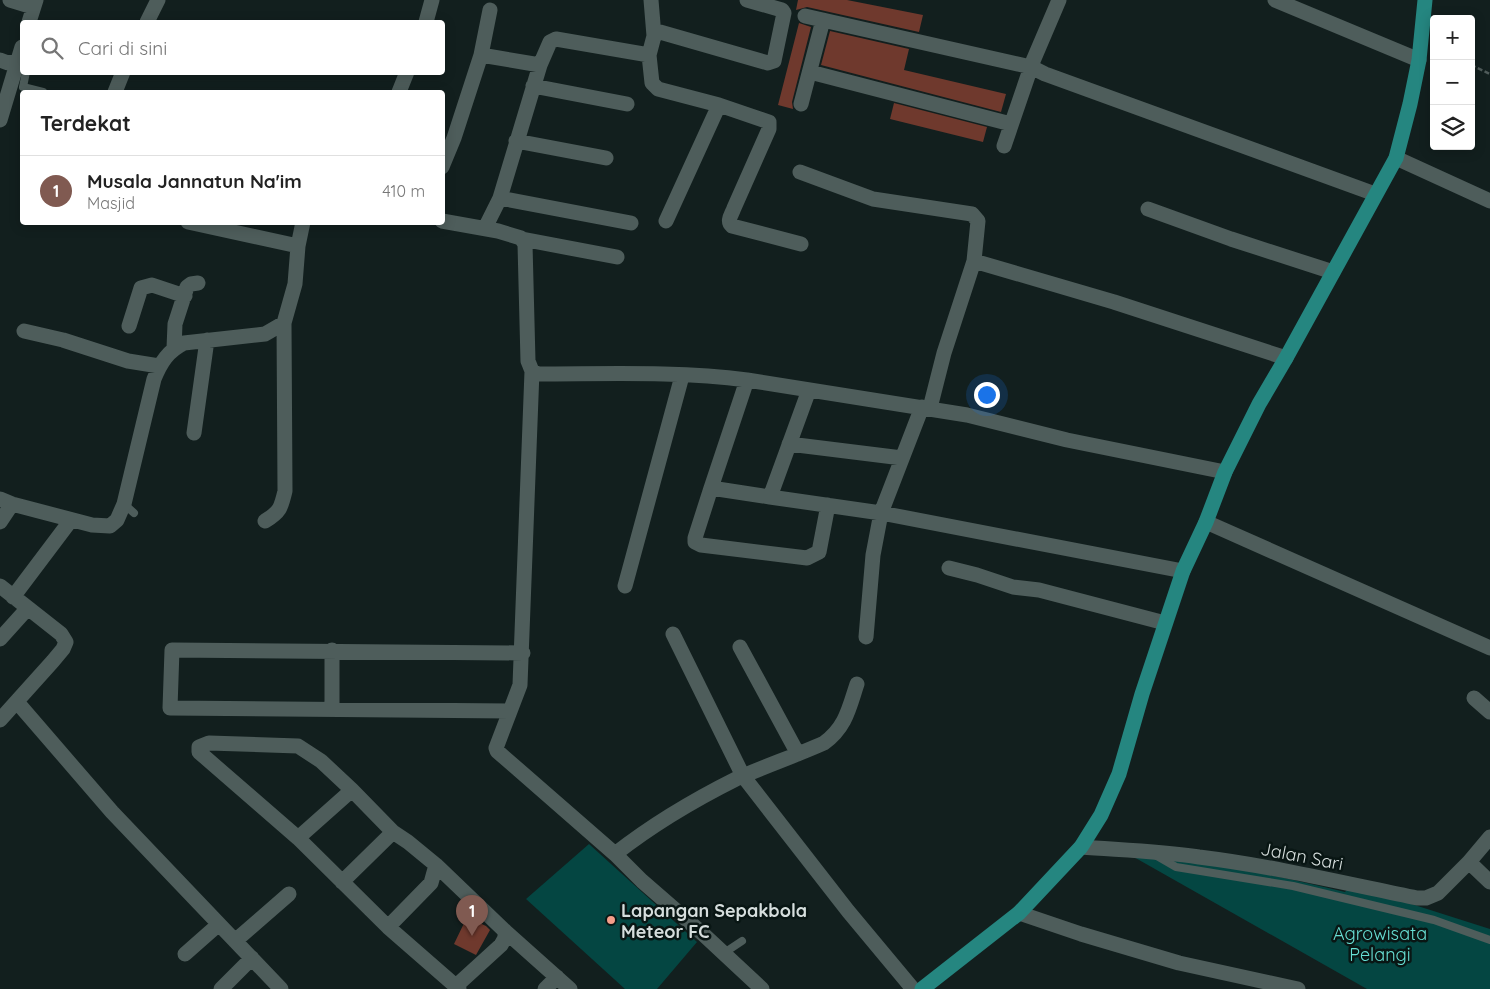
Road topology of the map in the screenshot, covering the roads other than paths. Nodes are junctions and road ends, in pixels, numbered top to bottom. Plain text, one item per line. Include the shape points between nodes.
1 (10, 0) edge
2 (158, 0) edge
3 (432, 0) edge
4 (651, 0) edge
5 (747, 0) edge
6 (1059, 0) edge
7 (1275, 0) edge
8 (1425, 0) edge
9 (34, 4) edge
10 (490, 10) dead end
11 (805, 16) dead end
12 (30, 20) edge
13 (148, 20) edge
14 (427, 20) edge
15 (823, 20) junction
16 (654, 36) junction
17 (481, 55) junction
18 (649, 55) junction
19 (0, 60) edge
20 (1419, 60) junction
21 (20, 61) edge
22 (1032, 64) junction
23 (540, 65) junction
24 (20, 69) edge
25 (810, 72) junction
26 (23, 75) edge
27 (123, 75) edge
28 (406, 75) edge
29 (533, 86) junction
30 (35, 90) edge
31 (116, 90) edge
32 (400, 90) edge
33 (627, 104) dead end
34 (802, 104) dead end
35 (719, 105) junction
36 (0, 120) edge
37 (1012, 124) junction
38 (448, 136) edge
39 (516, 141) junction
40 (1004, 146) dead end
41 (445, 152) edge
42 (606, 158) dead end
43 (1396, 158) junction
44 (800, 172) dead end
45 (1375, 194) junction
46 (500, 198) junction
47 (1490, 201) edge
48 (1148, 210) dead end
49 (445, 221) edge
50 (666, 221) dead end
51 (631, 223) dead end
52 (202, 225) edge
53 (302, 225) edge
54 (485, 228) junction
55 (522, 239) junction
56 (801, 244) dead end
57 (298, 246) junction
58 (617, 257) dead end
59 (974, 261) junction
60 (1333, 272) junction
61 (198, 282) dead end
62 (184, 296) junction
63 (284, 323) junction
64 (129, 326) dead end
65 (24, 331) dead end
66 (208, 340) junction
67 (174, 348) junction
68 (1286, 358) junction
69 (532, 371) junction
70 (156, 372) junction
71 (682, 376) junction
72 (747, 380) junction
73 (808, 390) junction
74 (926, 408) junction
75 (194, 433) dead end
76 (789, 444) junction
77 (902, 458) junction
78 (1225, 472) junction
79 (711, 488) junction
80 (770, 497) junction
81 (6, 502) edge
82 (828, 505) junction
83 (882, 513) junction
84 (71, 520) junction
85 (265, 521) dead end
86 (0, 522) edge
87 (1206, 522) junction
88 (949, 568) dead end
89 (1183, 571) junction
90 (0, 586) edge
91 (625, 586) dead end
92 (13, 597) junction
93 (28, 609) junction
94 (1166, 623) junction
95 (673, 634) dead end
96 (866, 637) dead end
97 (0, 639) edge
98 (740, 647) dead end
99 (1490, 648) edge
100 (332, 650) junction
101 (523, 653) junction
102 (857, 684) dead end
103 (1474, 698) dead end
104 (17, 702) junction
105 (332, 709) junction
106 (510, 711) junction
107 (1490, 712) edge
108 (0, 720) edge
109 (798, 754) junction
110 (743, 776) junction
111 (352, 790) junction
112 (393, 832) junction
113 (298, 838) junction
114 (1490, 838) edge
115 (1080, 847) junction
116 (1149, 851) junction
117 (615, 854) junction
118 (1469, 862) junction
119 (436, 865) junction
120 (342, 882) junction
121 (1490, 882) edge
122 (288, 894) dead end
123 (1019, 913) junction
124 (219, 924) junction
125 (388, 927) junction
126 (506, 931) junction
127 (235, 940) junction
128 (1490, 940) edge
129 (742, 941) dead end
130 (185, 954) dead end
131 (724, 954) junction
132 (252, 958) junction
133 (557, 977) junction
134 (458, 987) edge
135 (1280, 987) edge
136 (221, 989) edge
137 (281, 989) edge
138 (545, 989) edge
139 (570, 989) edge
140 (762, 989) edge
141 (913, 989) edge
142 (922, 989) edge
143 (1298, 989) edge

1 - 9 street
2 - 13 street
3 - 14 street
4 - 16 street
5 - 16 street via 784,12 772,62 663,32
6 - 22 street
7 - 20 street
8 - 20 main road
9 - 12 street
10 - 17 street
11 - 15 street
15 - 22 street
15 - 25 street
16 - 18 street
17 - 23 street
17 - 38 street
18 - 23 street via 556,39 550,42
18 - 35 street via 655,87
19 - 21 street
20 - 43 main road
22 - 37 street
22 - 45 street via 1033,68 1045,74
23 - 29 street
24 - 36 street
25 - 34 street
25 - 37 street
26 - 30 lane via 23,87
27 - 31 street
28 - 32 street
29 - 33 street
29 - 39 street
35 - 50 street
35 - 56 street via 768,122 769,126 729,224
37 - 40 street
38 - 41 street
39 - 42 street
39 - 46 street
43 - 45 main road
43 - 47 street
44 - 59 street via 873,199 972,214 978,221
45 - 60 main road
46 - 51 street
46 - 54 street
48 - 60 street
49 - 54 street
52 - 57 street
53 - 57 street
54 - 55 street
55 - 58 street
55 - 69 street via 525,244 528,361
57 - 63 street via 295,284
59 - 68 street
59 - 74 street
60 - 68 main road
61 - 62 street via 189,285
62 - 64 street via 152,285 141,288
62 - 67 street via 175,324
63 - 66 street via 264,334
63 - 85 street via 285,491 277,514
65 - 70 street via 63,340
66 - 67 street via 184,343
66 - 75 street
67 - 70 street
68 - 78 main road
69 - 71 street via 538,374
69 - 101 street
70 - 84 street via 129,509 110,526 92,526
71 - 72 street
71 - 91 street
72 - 73 street
72 - 79 street
73 - 74 street
73 - 76 street
74 - 77 street
74 - 78 street
76 - 77 street
76 - 80 street
77 - 83 street
78 - 87 main road
79 - 80 street
79 - 82 street via 695,538 701,546 807,558 819,552
80 - 82 street
81 - 84 street
81 - 86 street
82 - 83 street
83 - 89 street
83 - 96 street via 872,555
84 - 92 street
87 - 89 main road
87 - 99 street
88 - 94 street via 1013,587 1039,590
89 - 94 main road
90 - 92 street
92 - 93 street
93 - 97 street
93 - 104 street via 61,634 66,642
94 - 115 main road via 1119,774 1101,815
95 - 110 street
98 - 109 street
100 - 101 street
100 - 105 street
100 - 105 street via 172,650 170,708
101 - 106 street via 520,685
102 - 109 street via 844,722 835,735
103 - 107 street
104 - 108 street
104 - 124 street via 112,812
105 - 106 street
106 - 117 street via 496,744 497,751
109 - 110 street
110 - 117 street via 674,814
110 - 141 street
111 - 112 street
111 - 113 street
111 - 113 street via 321,761 298,746 209,743 198,747 199,752
112 - 119 street
112 - 120 street
113 - 120 street
114 - 118 street, Jalan Sari
115 - 116 street, Jalan Sari
115 - 123 main road
116 - 118 street, Jalan Sari via 1208,858 1426,898 1438,893
116 - 128 lane via 1176,867 1293,886 1434,920
117 - 131 street
118 - 121 street
119 - 125 street via 431,883
119 - 126 street
120 - 125 street
122 - 127 street
123 - 135 street via 1179,963
123 - 142 main road
124 - 127 street
124 - 130 street
125 - 134 street
126 - 133 street
126 - 134 street via 501,945
127 - 132 street
129 - 131 lane
131 - 140 street
132 - 136 street
132 - 137 street
133 - 138 street
133 - 139 street
135 - 143 street

